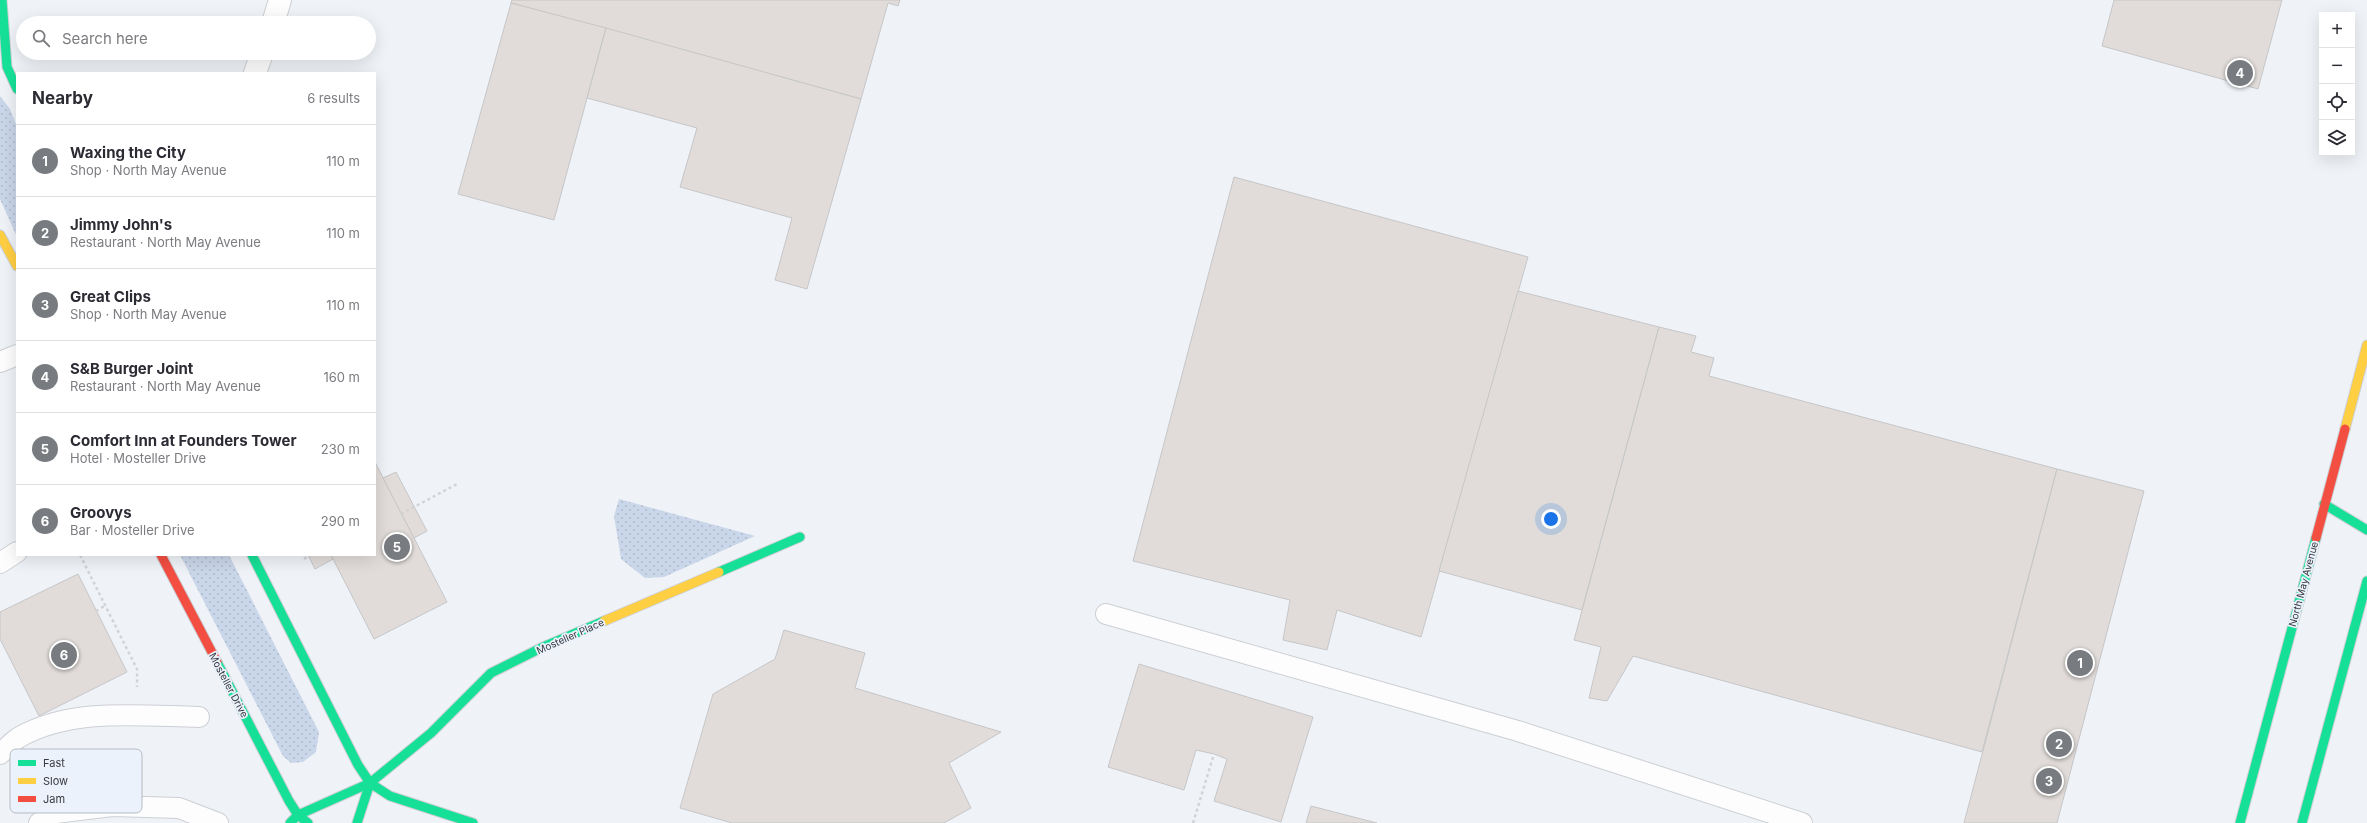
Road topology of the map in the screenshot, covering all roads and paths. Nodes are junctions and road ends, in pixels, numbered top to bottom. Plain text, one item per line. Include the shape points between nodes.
1 (2, 0) edge
2 (280, 0) edge
3 (275, 16) edge
4 (260, 60) edge
5 (3, 68) edge
6 (255, 72) edge
7 (16, 88) edge
8 (2367, 345) edge
9 (16, 355) edge
10 (0, 362) edge
11 (457, 484) dead end
12 (2324, 504) junction
13 (401, 514) dead end
14 (2367, 530) edge
15 (800, 537) dead end
16 (16, 553) edge
17 (81, 556) edge
18 (162, 556) edge
19 (253, 556) edge
20 (308, 556) edge
21 (304, 559) dead end
22 (0, 563) edge
23 (2367, 581) edge
24 (106, 605) junction
25 (96, 611) dead end
26 (1106, 614) dead end
27 (136, 716) junction
28 (199, 717) dead end
29 (2, 746) edge
30 (1214, 754) dead end
31 (370, 782) junction
32 (142, 807) edge
33 (55, 813) edge
34 (298, 815) junction
35 (40, 823) edge
36 (218, 823) edge
37 (290, 823) edge
38 (308, 823) edge
39 (357, 823) edge
40 (473, 823) edge
41 (1193, 823) edge
42 (1802, 823) edge
43 (2240, 823) edge
44 (2302, 823) edge

1 - 5 street
2 - 3 street
4 - 6 street
5 - 7 street
8 - 12 street, North May Avenue
9 - 10 lane
11 - 13 path
12 - 14 street
12 - 43 street, North May Avenue
15 - 31 street, Mosteller Place via 543,647 491,673 431,733
16 - 22 lane
17 - 24 path
18 - 34 street, Mosteller Drive
19 - 31 street via 358,765
20 - 21 path
23 - 44 street
24 - 25 path
24 - 27 path via 137,669
26 - 42 lane via 1518,731
27 - 28 lane
27 - 29 lane via 89,717 53,724
30 - 41 path
31 - 34 street, Mosteller Place
31 - 39 street
31 - 40 street via 390,796
32 - 36 lane via 179,808
33 - 35 lane
34 - 37 street
34 - 38 street

